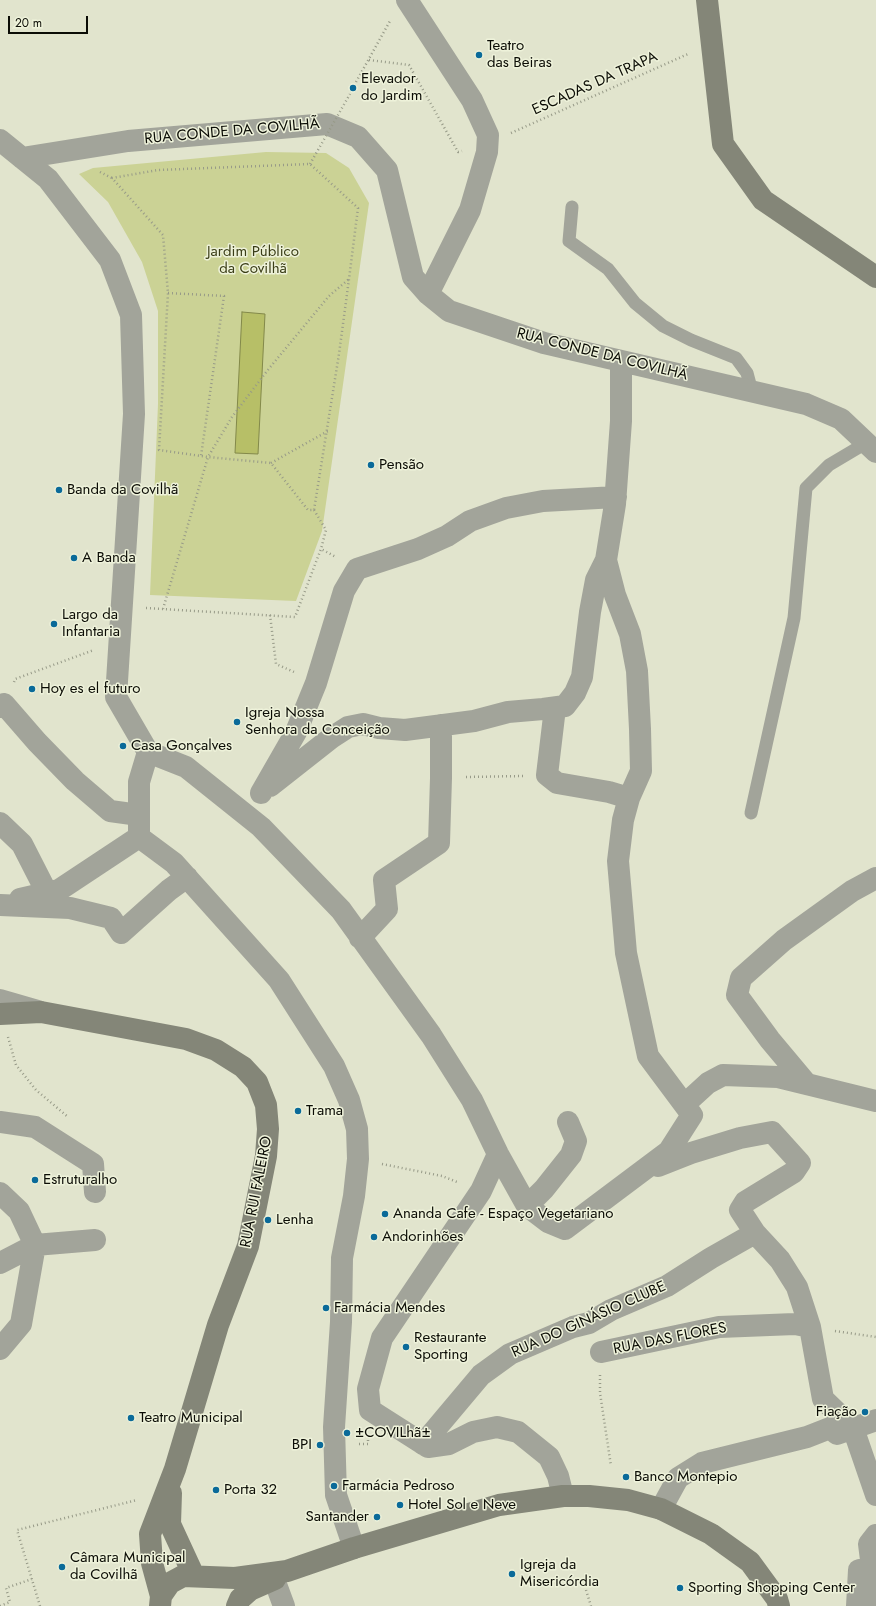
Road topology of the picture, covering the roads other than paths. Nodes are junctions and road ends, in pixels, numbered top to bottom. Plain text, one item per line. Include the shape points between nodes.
1 (407, 0) edge
2 (707, 0) edge
3 (0, 140) edge
4 (22, 158) junction
5 (572, 207) dead end
6 (876, 276) edge
7 (428, 294) junction
8 (621, 362) junction
9 (752, 392) junction
10 (871, 447) edge
11 (616, 497) junction
12 (606, 560) junction
13 (2, 705) edge
14 (555, 708) junction
15 (442, 725) junction
16 (148, 752) junction
17 (261, 793) junction
18 (629, 798) junction
19 (240, 810) junction
20 (751, 813) dead end
21 (139, 815) junction
22 (0, 822) edge
23 (139, 837) junction
24 (187, 877) junction
25 (876, 878) edge
26 (47, 893) junction
27 (0, 905) edge
28 (360, 938) junction
29 (0, 1000) edge
30 (41, 1012) junction
31 (0, 1014) edge
32 (806, 1083) junction
33 (876, 1101) edge
34 (685, 1104) junction
35 (0, 1122) edge
36 (568, 1122) dead end
37 (498, 1154) junction
38 (642, 1172) junction
39 (95, 1192) dead end
40 (0, 1193) edge
41 (528, 1206) junction
42 (755, 1233) junction
43 (95, 1240) dead end
44 (35, 1246) junction
45 (0, 1263) edge
46 (810, 1327) junction
47 (0, 1349) edge
48 (601, 1352) dead end
49 (876, 1420) edge
50 (853, 1428) junction
51 (422, 1444) junction
52 (175, 1469) junction
53 (876, 1495) edge
54 (563, 1496) junction
55 (661, 1509) junction
56 (876, 1535) edge
57 (354, 1548) junction
58 (872, 1568) junction
59 (280, 1575) junction
60 (199, 1576) junction
61 (160, 1601) edge
62 (232, 1606) edge
63 (237, 1606) edge
64 (284, 1606) edge
65 (779, 1606) edge
66 (857, 1606) edge
67 (875, 1606) edge

1 - 7 street via 472,100 488,135 486,152 470,210
2 - 6 main road via 723,144 763,200
3 - 4 street
4 - 7 street, RUA CONDE DA COVILHÃ via 128,141 327,124 358,137 387,170 413,277
4 - 16 street via 48,179 110,260 131,315 134,414 116,697
5 - 9 lane via 570,241 608,270 635,303 663,326 736,358 747,373
7 - 8 street, RUA CONDE DA COVILHÃ via 449,311 544,343
8 - 9 street, RUA CONDE DA COVILHÃ
8 - 11 street via 621,421
9 - 10 street, RUA CONDE DA COVILHÃ via 806,404 841,419
10 - 20 lane via 829,465 806,488 794,618
11 - 12 street
11 - 17 street via 543,501 506,508 470,521 447,536 418,548 357,569 344,590 316,683 296,732
12 - 14 street via 596,580 582,677 575,693 565,706
12 - 18 street via 615,595 630,634 636,671 641,771
13 - 21 street via 75,781 110,811
14 - 15 street via 508,712 474,721
14 - 18 street via 547,775 557,783
15 - 17 street via 405,730 363,724 348,727
15 - 28 street via 439,844 384,880 387,909
16 - 19 street via 186,767
16 - 21 street via 139,782
17 - 19 street
18 - 34 street via 623,820 618,861 626,953 648,1056
19 - 28 street via 261,827 340,910
21 - 23 street
22 - 26 street via 22,844
23 - 24 street via 174,862
23 - 26 street via 59,890
24 - 27 street via 121,933 111,918 70,908
24 - 57 street via 279,980 334,1066 358,1129 354,1196 342,1258 334,1427 336,1495
25 - 32 street via 852,891 784,940 740,978 737,995
26 - 27 street
28 - 37 street via 431,1035 468,1093
29 - 30 street
30 - 31 main road, RUA RUI FALEIRO
30 - 52 main road, RUA RUI FALEIRO via 186,1039 216,1050 243,1067 257,1082 266,1105 266,1156 248,1246 218,1325
32 - 33 street
32 - 34 street via 778,1076 723,1075 708,1083
34 - 38 street via 692,1115 669,1151
35 - 39 street via 35,1126 93,1164
36 - 41 street via 576,1141 570,1155
37 - 41 street
37 - 51 street via 481,1191 382,1338 368,1389 370,1410
38 - 41 street via 565,1229 548,1222
38 - 42 street via 691,1153 740,1138 772,1132 800,1163 794,1172 745,1202 740,1210
40 - 44 street via 19,1210
42 - 46 street via 780,1260 793,1281
42 - 51 street, RUA DO GINÁSIO CLUBE via 667,1286 589,1323 573,1327 510,1354 481,1375
43 - 44 street
44 - 45 street
44 - 47 street via 21,1324
46 - 48 street, RUA DAS FLORES via 795,1324 718,1327
46 - 50 street via 824,1399
49 - 50 street
50 - 53 street
50 - 55 street via 837,1434 830,1428 807,1437 702,1463 678,1478
51 - 54 street via 428,1447 449,1444 473,1432 497,1427 518,1432 549,1457 558,1476
52 - 60 main road, RUA RUI FALEIRO via 170,1524 182,1553
52 - 61 main road, RUA RUI FALEIRO via 150,1534 152,1563
54 - 55 main road via 628,1500
54 - 57 main road via 499,1505
55 - 65 main road via 711,1534 750,1562 777,1599
56 - 58 street via 869,1544
57 - 59 main road
58 - 66 street via 859,1570
58 - 67 street
59 - 60 main road via 235,1578
59 - 63 main road via 250,1590 240,1599
59 - 64 street
60 - 61 main road via 183,1576 170,1583
60 - 62 main road via 218,1584

